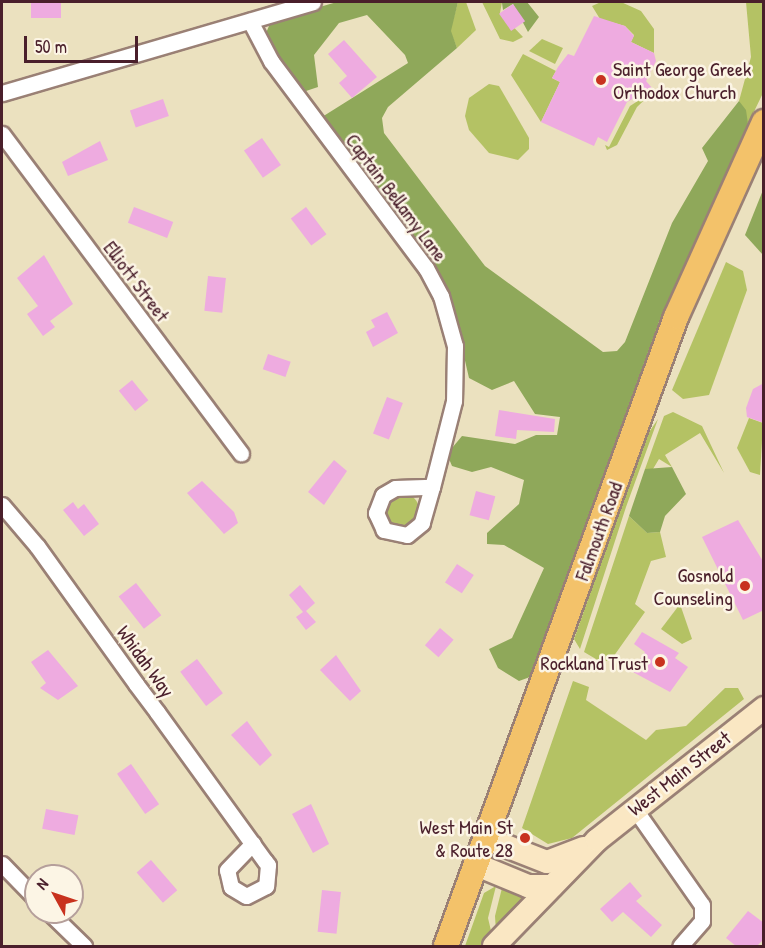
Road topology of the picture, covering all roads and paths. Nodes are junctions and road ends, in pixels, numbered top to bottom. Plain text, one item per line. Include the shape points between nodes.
1 (313, 2) edge
2 (250, 21) junction
3 (2, 93) edge
4 (764, 122) edge
5 (2, 134) edge
6 (241, 454) dead end
7 (432, 487) dead end
8 (2, 505) edge
9 (764, 708) edge
10 (634, 808) junction
11 (488, 839) junction
12 (597, 840) junction
13 (253, 843) dead end
14 (2, 864) edge
15 (477, 865) junction
16 (552, 886) junction
17 (24, 887) edge
18 (61, 924) edge
19 (84, 946) edge
20 (446, 946) edge
21 (494, 946) edge
22 (680, 946) edge

1 - 2 street
2 - 3 street
2 - 7 street, Captain Bellamy Lane via 271,61 426,268 441,297 452,329 456,377
4 - 11 main road, Falmouth Road via 676,317
5 - 6 street, Elliott Street
8 - 13 street, Whidah Way via 37,546
9 - 10 main road, West Main Street
10 - 12 main road, West Main Street
10 - 22 street via 702,905 702,921
11 - 12 main road, West Main Street via 546,862
11 - 15 main road, Falmouth Road
12 - 16 main road, West Main Street
14 - 17 street
15 - 16 main road via 528,886
15 - 20 main road, Falmouth Road
16 - 21 main road, West Main Street
18 - 19 street

